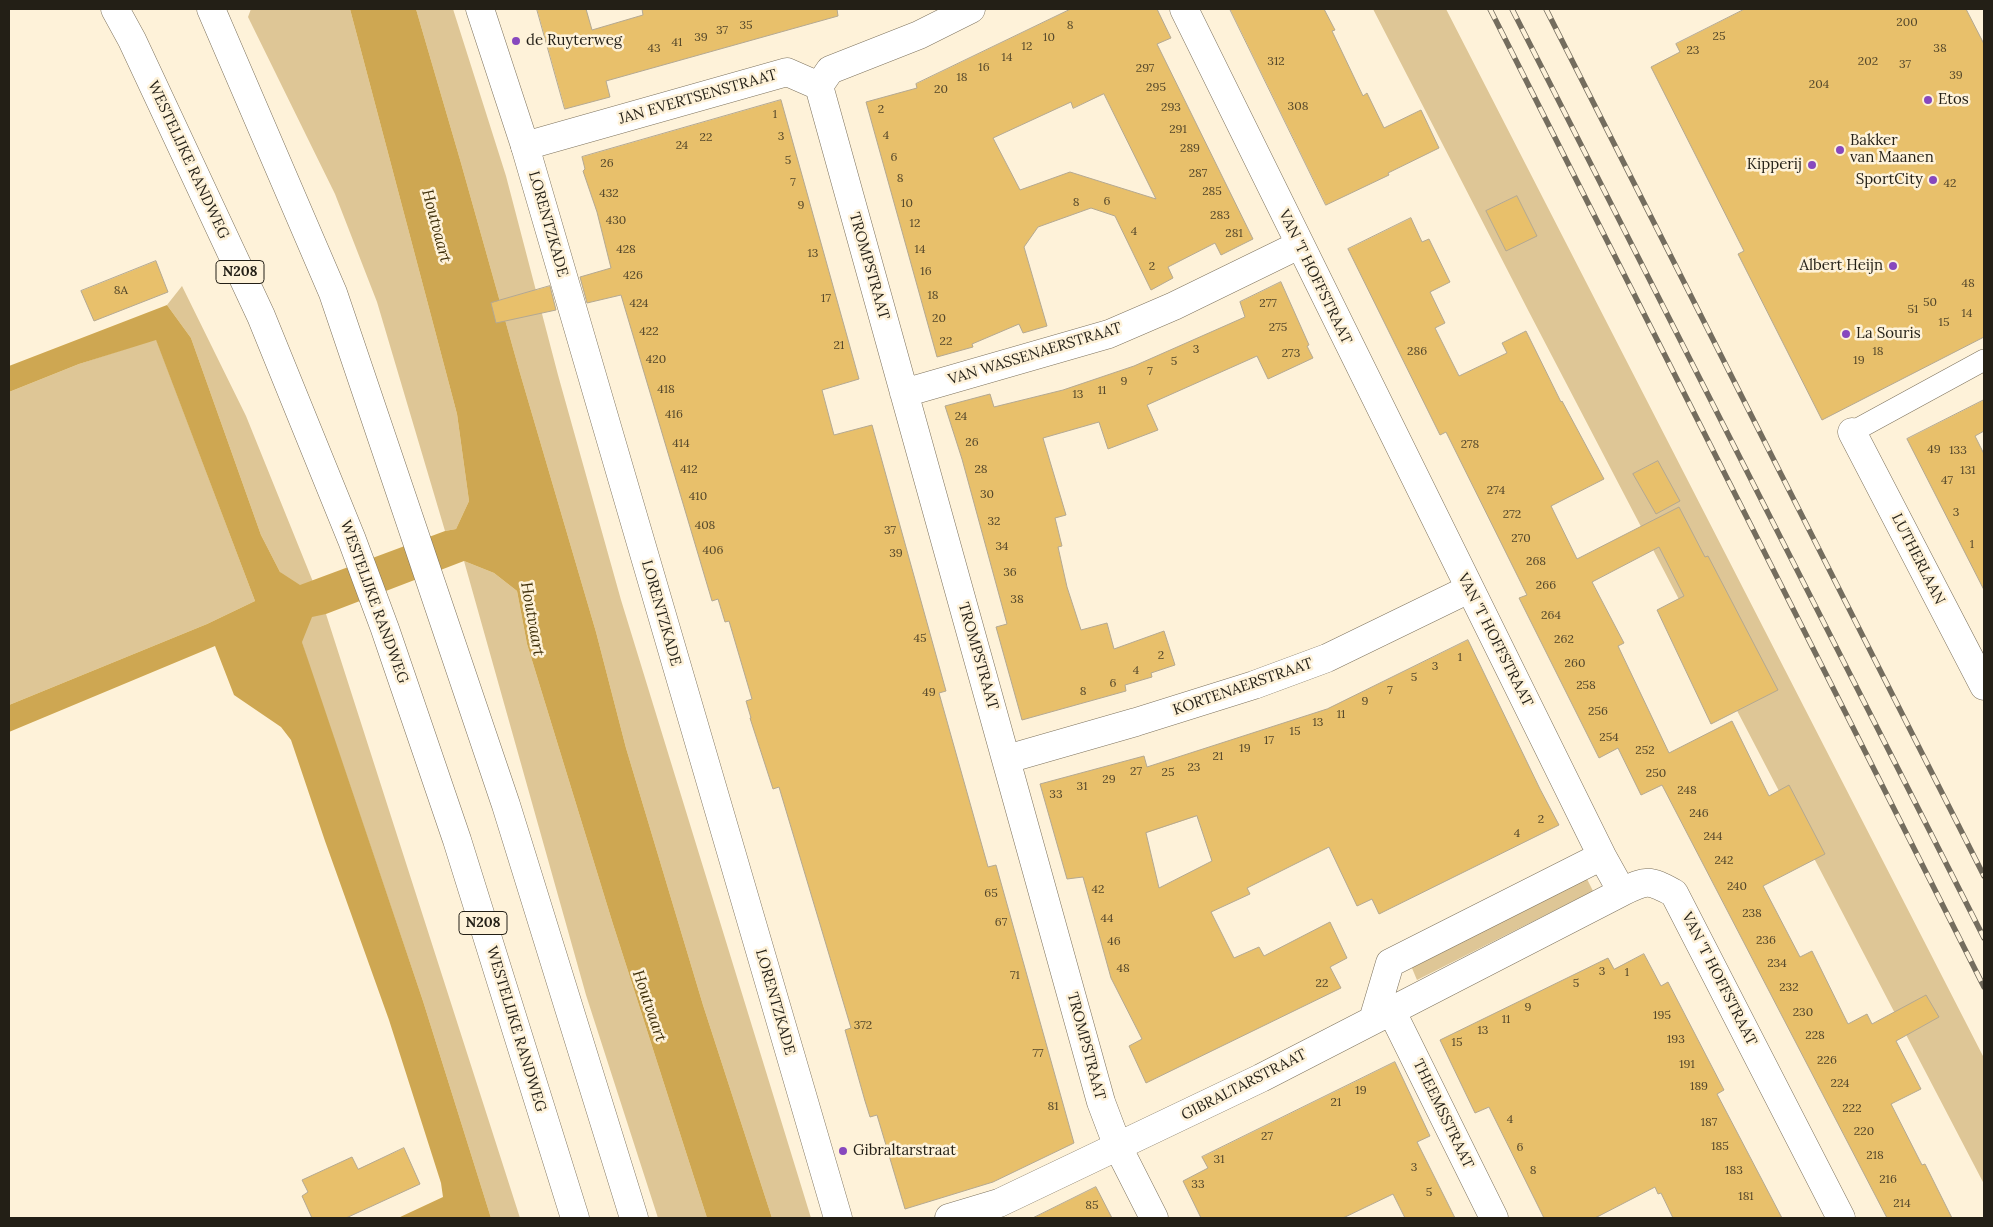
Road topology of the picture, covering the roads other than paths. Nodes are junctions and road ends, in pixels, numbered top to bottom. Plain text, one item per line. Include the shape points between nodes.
1 (115, 9) edge
2 (211, 9) edge
3 (480, 9) edge
4 (971, 9) edge
5 (1184, 9) edge
6 (819, 86) junction
7 (525, 146) junction
8 (1299, 245) junction
9 (1984, 360) edge
10 (904, 394) junction
11 (1852, 432) joint
12 (1469, 589) junction
13 (1984, 686) edge
14 (1007, 759) junction
15 (1602, 856) junction
16 (1622, 892) junction
17 (1382, 1015) junction
18 (1118, 1147) junction
19 (575, 1218) edge
20 (634, 1218) edge
21 (838, 1218) edge
22 (950, 1218) edge
23 (1154, 1218) edge
24 (1494, 1218) edge
25 (1842, 1218) edge

1 - 19 street, WESTELIJKE RANDWEG / N208 via 261,316 352,540 457,840
2 - 20 street via 333,293 506,805
3 - 7 street, LORENTZKADE
4 - 6 street via 919,36 830,70
5 - 8 street, VAN 'T HOFFSTRAAT
6 - 7 street, JAN EVERTSENSTRAAT via 788,72
6 - 10 street, TROMPSTRAAT
7 - 21 street, LORENTZKADE
8 - 10 street, VAN WASSENAERSTRAAT via 1109,334
8 - 12 street, VAN 'T HOFFSTRAAT
9 - 11 street
10 - 14 street, TROMPSTRAAT
11 - 13 street, LUTHERLAAN
12 - 14 street, KORTENAERSTRAAT via 1327,658 1291,672
12 - 15 street, VAN 'T HOFFSTRAAT
14 - 18 street, TROMPSTRAAT via 1101,1102
15 - 16 street, VAN 'T HOFFSTRAAT
15 - 17 street via 1390,963
16 - 17 street, GIBRALTARSTRAAT
16 - 25 street, VAN 'T HOFFSTRAAT via 1638,884 1653,882 1674,893
17 - 18 street, GIBRALTARSTRAAT
17 - 24 street, THEEMSSTRAAT
18 - 22 street, GIBRALTARSTRAAT via 999,1203
18 - 23 street, TROMPSTRAAT

